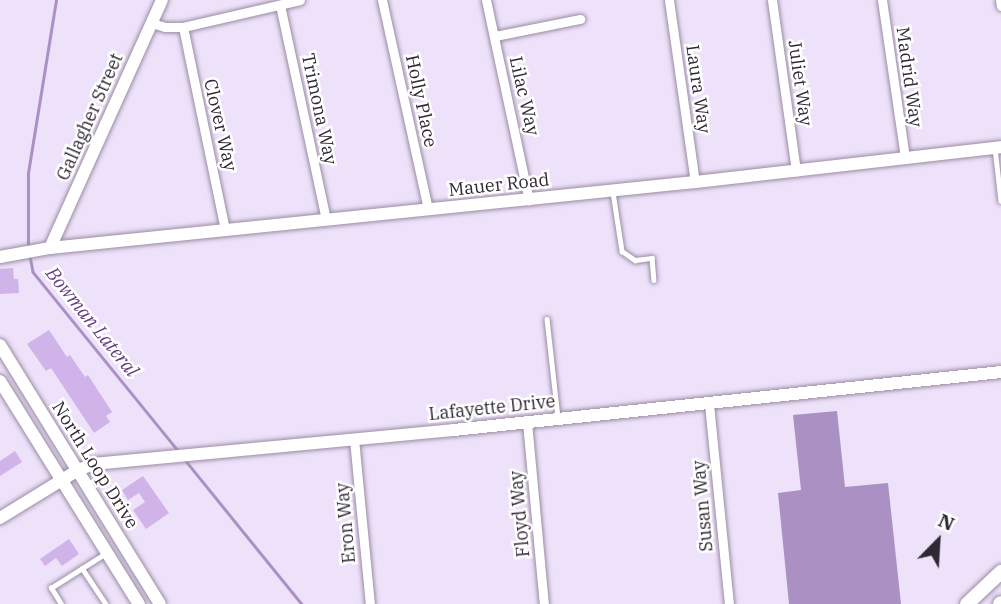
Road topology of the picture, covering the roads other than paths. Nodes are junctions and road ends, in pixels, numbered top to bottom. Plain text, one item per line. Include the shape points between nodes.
1 (162, 0) edge
2 (300, 0) edge
3 (382, 0) edge
4 (486, 0) edge
5 (669, 0) edge
6 (772, 0) edge
7 (882, 0) edge
8 (1000, 0) edge
9 (280, 5) junction
10 (1001, 6) edge
11 (580, 19) dead end
12 (152, 23) junction
13 (183, 27) junction
14 (495, 36) junction
15 (998, 147) edge
16 (905, 158) junction
17 (796, 171) junction
18 (695, 182) junction
19 (612, 191) junction
20 (529, 200) junction
21 (1001, 201) edge
22 (428, 209) junction
23 (326, 219) junction
24 (225, 230) junction
25 (44, 250) junction
26 (0, 256) edge
27 (654, 280) dead end
28 (547, 318) dead end
29 (0, 345) edge
30 (1001, 372) edge
31 (0, 381) edge
32 (709, 404) junction
33 (558, 418) junction
34 (527, 422) junction
35 (354, 439) junction
36 (78, 470) junction
37 (62, 479) junction
38 (0, 518) edge
39 (107, 552) junction
40 (82, 568) junction
41 (1001, 572) edge
42 (133, 602) edge
43 (61, 604) edge
44 (106, 604) edge
45 (160, 604) edge
46 (370, 604) edge
47 (544, 604) edge
48 (729, 604) edge
49 (967, 604) edge

1 - 12 street, Gallagher Street
2 - 9 street
3 - 22 street, Holly Place
4 - 14 street, Lilac Way
5 - 18 street, Laura Way
6 - 17 street, Juliet Way
7 - 16 street, Madrid Way
8 - 10 street
9 - 13 street
9 - 23 street, Trimona Way
11 - 14 street
12 - 13 street
12 - 25 street, Gallagher Street
13 - 24 street, Clover Way
14 - 20 street, Lilac Way
15 - 16 street, Mauer Road
15 - 21 lane
16 - 17 street, Mauer Road
17 - 18 street, Mauer Road
18 - 19 street, Mauer Road
19 - 20 street, Mauer Road
19 - 27 lane via 622,251 635,260 652,258
20 - 22 street, Mauer Road
22 - 23 street, Mauer Road
23 - 24 street, Mauer Road
24 - 25 street, Mauer Road
25 - 26 street, Mauer Road
28 - 33 lane
29 - 36 street, North Loop Drive
30 - 32 street, Lafayette Drive
31 - 37 street, North Loop Drive
32 - 33 street, Lafayette Drive
32 - 48 street, Susan Way
33 - 34 street, Lafayette Drive
34 - 35 street, Lafayette Drive
34 - 47 street, Floyd Way
35 - 36 street, Lafayette Drive via 191,453 94,464
35 - 46 street, Eron Way
36 - 37 street, Lafayette Drive
36 - 45 street, North Loop Drive
37 - 38 street, Lafayette Drive
37 - 39 street, North Loop Drive
39 - 40 lane
39 - 42 street, North Loop Drive
40 - 43 lane via 51,588
40 - 44 lane
41 - 49 main road

